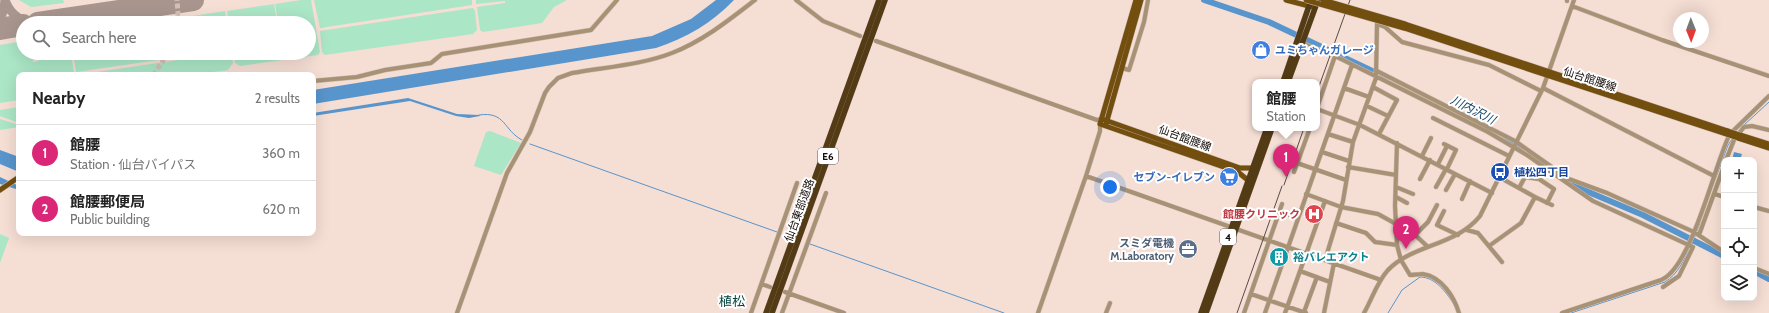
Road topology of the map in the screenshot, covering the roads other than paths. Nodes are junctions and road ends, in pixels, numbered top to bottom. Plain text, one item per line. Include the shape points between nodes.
1 (617, 0) edge
2 (755, 0) edge
3 (796, 0) edge
4 (879, 0) edge
5 (885, 0) edge
6 (1136, 0) edge
7 (1141, 0) edge
8 (1286, 0) edge
9 (1306, 0) edge
10 (1318, 0) edge
11 (1323, 0) edge
12 (1574, 0) edge
13 (1148, 1) edge
14 (1312, 4) edge
15 (1572, 6) junction
16 (1405, 26) junction
17 (860, 36) dead end
18 (1302, 38) junction
19 (876, 41) dead end
20 (1335, 56) junction
21 (1352, 65) junction
22 (1122, 68) junction
23 (1548, 73) junction
24 (1377, 74) junction
25 (1769, 76) edge
26 (1284, 79) edge
27 (1289, 79) edge
28 (316, 81) edge
29 (1373, 87) junction
30 (1344, 88) junction
31 (1542, 90) junction
32 (1769, 96) edge
33 (1370, 97) junction
34 (1320, 99) edge
35 (1367, 106) junction
36 (1320, 109) edge
37 (1334, 115) junction
38 (1388, 116) junction
39 (1433, 118) dead end
40 (1102, 122) junction
41 (1360, 125) junction
42 (1742, 125) junction
43 (1769, 130) edge
44 (1266, 131) edge
45 (1271, 131) edge
46 (1309, 131) edge
47 (1729, 133) junction
48 (1328, 134) junction
49 (1379, 134) junction
50 (1738, 136) junction
51 (1431, 138) dead end
52 (1353, 142) junction
53 (1397, 143) junction
54 (1516, 144) junction
55 (1769, 144) edge
56 (1769, 148) edge
57 (1322, 152) junction
58 (1422, 156) junction
59 (1509, 156) junction
60 (1728, 157) edge
61 (1430, 160) junction
62 (1349, 161) junction
63 (1297, 163) junction
64 (1438, 164) junction
65 (1348, 167) junction
66 (1256, 168) junction
67 (1315, 169) junction
68 (1446, 169) junction
69 (1294, 172) dead end
70 (1455, 174) junction
71 (1721, 175) edge
72 (1086, 176) junction
73 (1396, 176) junction
74 (1714, 176) junction
75 (1499, 177) junction
76 (16, 179) edge
77 (1420, 179) dead end
78 (1346, 180) junction
79 (1470, 181) junction
80 (1251, 182) junction
81 (797, 183) dead end
82 (1396, 187) junction
83 (1436, 187) dead end
84 (1519, 188) junction
85 (0, 190) edge
86 (1446, 190) dead end
87 (1492, 192) junction
88 (826, 193) dead end
89 (1306, 194) junction
90 (1413, 194) dead end
91 (1715, 194) junction
92 (1721, 196) edge
93 (1396, 197) junction
94 (1535, 197) junction
95 (1462, 198) dead end
96 (1325, 201) junction
97 (1407, 203) dead end
98 (1547, 203) junction
99 (1282, 204) dead end
100 (1436, 205) dead end
101 (1552, 205) dead end
102 (1342, 206) junction
103 (1757, 208) edge
104 (1280, 212) junction
105 (1444, 212) dead end
106 (1769, 212) edge
107 (1298, 218) junction
108 (1336, 223) junction
109 (1396, 224) junction
110 (1234, 228) junction
111 (1467, 230) junction
112 (1696, 234) junction
113 (1415, 235) junction
114 (1458, 235) junction
115 (1270, 240) junction
116 (1690, 244) junction
117 (1397, 245) junction
118 (1489, 246) junction
119 (1288, 247) junction
120 (1428, 247) junction
121 (1721, 250) edge
122 (1306, 253) junction
123 (1325, 260) junction
124 (1402, 260) junction
125 (1502, 262) dead end
126 (1334, 263) junction
127 (1757, 269) edge
128 (1300, 271) junction
129 (1769, 274) edge
130 (1317, 278) junction
131 (1381, 280) junction
132 (1330, 282) junction
133 (762, 284) junction
134 (770, 287) dead end
135 (1663, 287) dead end
136 (787, 293) junction
137 (1251, 294) junction
138 (1269, 300) junction
139 (1110, 303) dead end
140 (1288, 307) junction
141 (457, 313) edge
142 (751, 313) edge
143 (766, 313) edge
144 (772, 313) edge
145 (782, 313) edge
146 (844, 313) edge
147 (1038, 313) edge
148 (1106, 313) edge
149 (1201, 313) edge
150 (1206, 313) edge
151 (1244, 313) edge
152 (1265, 313) edge
153 (1285, 313) edge
154 (1305, 313) edge
155 (1324, 313) edge
156 (1364, 313) edge
157 (1459, 313) edge
158 (1562, 313) edge

1 - 28 street via 591,30 442,54 430,64 357,77
2 - 141 street via 700,39 671,53 650,60 572,73 563,76 549,87 527,137 507,173
3 - 17 street via 823,21
4 - 143 highway, 仙台東部道路 / E6
5 - 144 highway, 仙台東部道路 / E6
6 - 40 main road
7 - 22 main road
8 - 14 main road
9 - 16 main road, bridge
10 - 14 highway
11 - 16 main road, bridge
12 - 15 street
13 - 22 street via 1129,70
14 - 18 highway
15 - 23 street
15 - 25 street
16 - 23 main road, 仙台館腰線
18 - 20 street
18 - 26 highway
18 - 27 highway
19 - 40 street
20 - 21 street
20 - 34 street
21 - 24 street
21 - 30 street
22 - 40 main road
23 - 31 street
23 - 47 main road, 仙台館腰線
24 - 29 street
24 - 31 street via 1377,24 1385,27 1402,42 1488,65
24 - 54 street
24 - 54 street
29 - 33 street
29 - 38 street via 1397,100
30 - 33 street
30 - 37 street
31 - 54 street
31 - 74 street
32 - 42 street
33 - 35 street
35 - 38 street
35 - 41 street
36 - 37 street
37 - 41 street
37 - 48 street
38 - 49 street
39 - 59 street
40 - 66 main road, 仙台館腰線 via 1240,168
40 - 72 street
40 - 80 main road, 仙台館腰線 via 1238,172
41 - 49 street
41 - 52 street
42 - 43 street
42 - 47 street
42 - 50 street
44 - 66 highway, 4
45 - 66 highway, 4
46 - 63 street
47 - 50 main road, 仙台館腰線, bridge
47 - 74 street
48 - 52 street
48 - 57 street
49 - 53 street
50 - 55 main road, 仙台館腰線
50 - 56 main road, 仙台館腰線
50 - 60 street
51 - 58 street
52 - 62 street
53 - 58 street
53 - 73 street
54 - 59 street
54 - 112 street via 1569,179 1607,193
54 - 116 street via 1593,201
57 - 62 street
57 - 67 street
58 - 61 street
59 - 75 street
61 - 64 street
61 - 77 street
62 - 65 street
63 - 67 street
63 - 69 street
64 - 68 street
64 - 68 street via 1446,145 1456,150
65 - 73 street
65 - 78 street
66 - 80 highway, 4
67 - 78 street
67 - 89 street
68 - 70 street
68 - 83 street
70 - 79 street
70 - 86 street
71 - 91 street
72 - 110 street
72 - 147 street
73 - 82 street
74 - 112 street
75 - 84 street
75 - 87 street
76 - 85 main road
78 - 102 street
79 - 87 street
79 - 95 street
80 - 110 highway, 4
81 - 133 street
82 - 90 street
82 - 93 street
84 - 94 street
84 - 98 street via 1525,177 1539,179 1554,189
87 - 111 street via 1480,216
88 - 136 street
89 - 96 street
89 - 107 street
91 - 92 street
91 - 112 street
93 - 97 street
93 - 109 street
94 - 98 street
94 - 118 street via 1521,223
96 - 102 street
96 - 122 street
98 - 101 street
99 - 104 street
100 - 113 street via 1428,222
102 - 108 street
102 - 109 street via 1372,212
103 - 106 street
104 - 107 street
104 - 115 street
105 - 114 street via 1437,225
107 - 119 street
108 - 117 street via 1366,233 1375,242
108 - 123 street
109 - 113 street
109 - 117 street
110 - 115 street
110 - 149 highway, 4
110 - 150 highway, 4
111 - 114 street
111 - 118 street via 1478,233
112 - 116 street
112 - 121 street
113 - 120 street
114 - 120 street
115 - 119 street
115 - 137 street
116 - 135 street via 1679,276
116 - 158 street via 1675,271 1667,278
117 - 124 street
118 - 125 street
119 - 122 street
119 - 138 street
120 - 124 street
122 - 123 street
122 - 128 street
123 - 126 street
124 - 131 street via 1387,271
124 - 157 street via 1410,275 1424,274 1446,289
126 - 131 street
126 - 132 street
127 - 129 street
128 - 130 street
128 - 140 street
130 - 132 street
130 - 154 street
131 - 156 street
132 - 155 street
133 - 134 street
133 - 142 street
136 - 145 street
136 - 146 street
137 - 138 street
137 - 151 street
138 - 140 street
138 - 152 street
139 - 148 street
140 - 153 street
140 - 154 street

